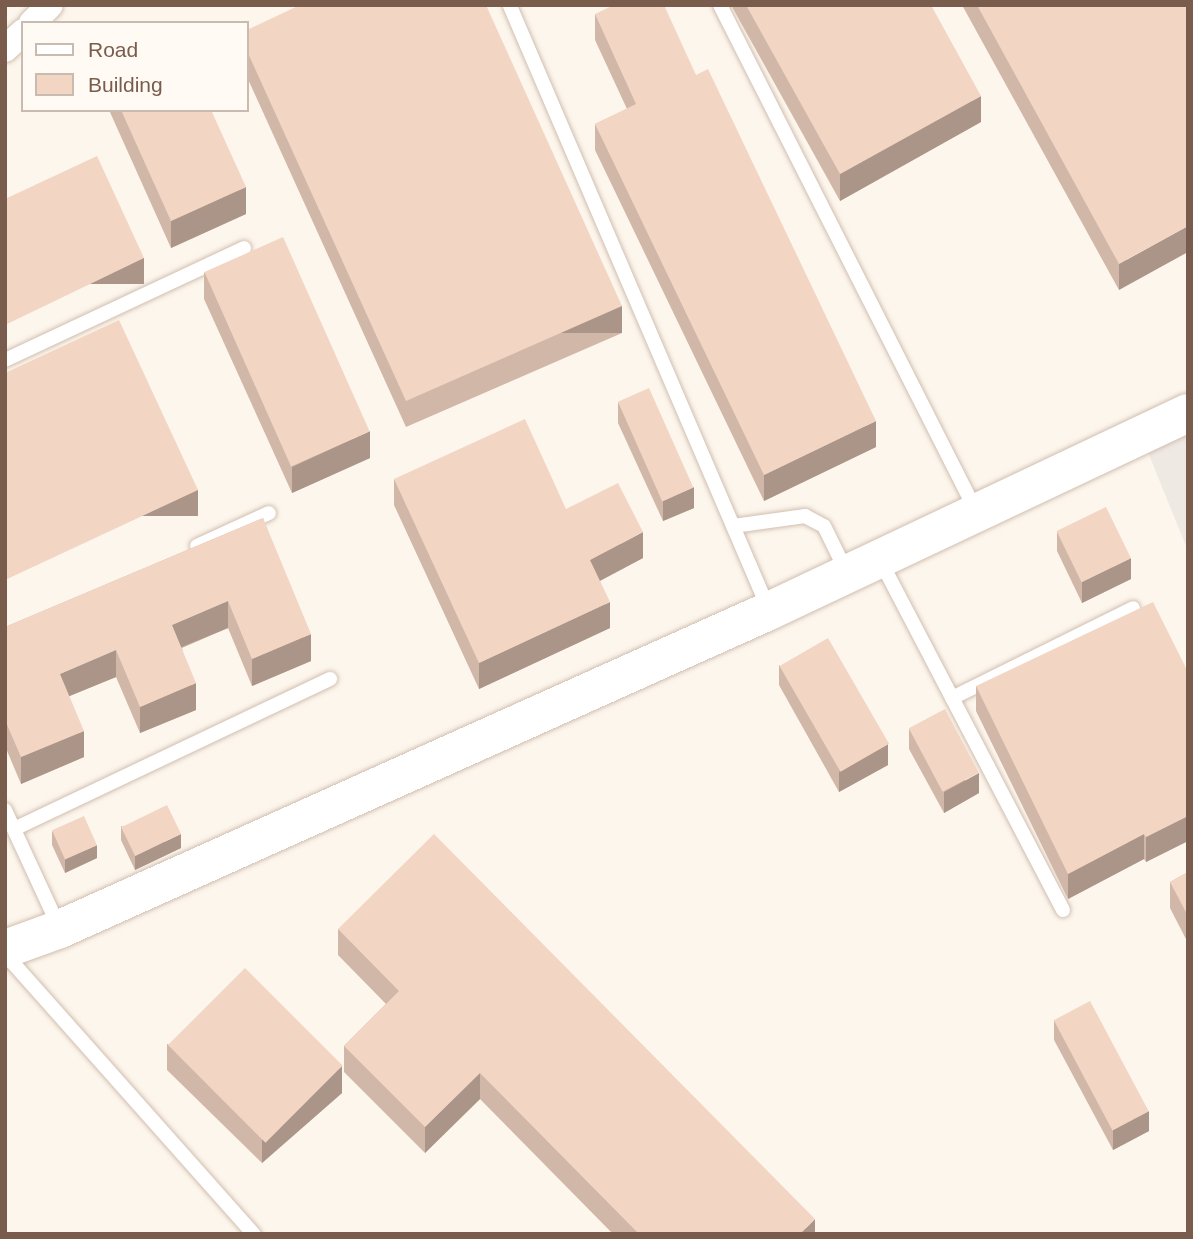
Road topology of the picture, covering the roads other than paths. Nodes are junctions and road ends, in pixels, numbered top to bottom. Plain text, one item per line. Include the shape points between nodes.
1 (50, 5) edge
2 (720, 5) edge
3 (510, 6) edge
4 (34, 21) edge
5 (21, 34) edge
6 (5, 49) edge
7 (244, 248) dead end
8 (5, 360) edge
9 (1188, 413) edge
10 (977, 512) junction
11 (269, 513) dead end
12 (733, 526) junction
13 (181, 554) edge
14 (863, 567) junction
15 (1133, 608) edge
16 (769, 611) junction
17 (330, 679) dead end
18 (952, 698) junction
19 (5, 810) edge
20 (14, 829) junction
21 (1063, 910) dead end
22 (60, 929) junction
23 (5, 951) edge
24 (254, 1234) edge

1 - 4 street
2 - 10 lane
3 - 12 lane
5 - 6 street
7 - 8 lane
9 - 10 street
10 - 14 street
11 - 13 lane
12 - 14 lane via 805,516 824,526
12 - 16 lane
14 - 16 street
14 - 18 lane
15 - 18 lane
16 - 22 street
17 - 20 lane
18 - 21 lane
19 - 20 lane
20 - 22 lane
22 - 23 street
23 - 24 lane

